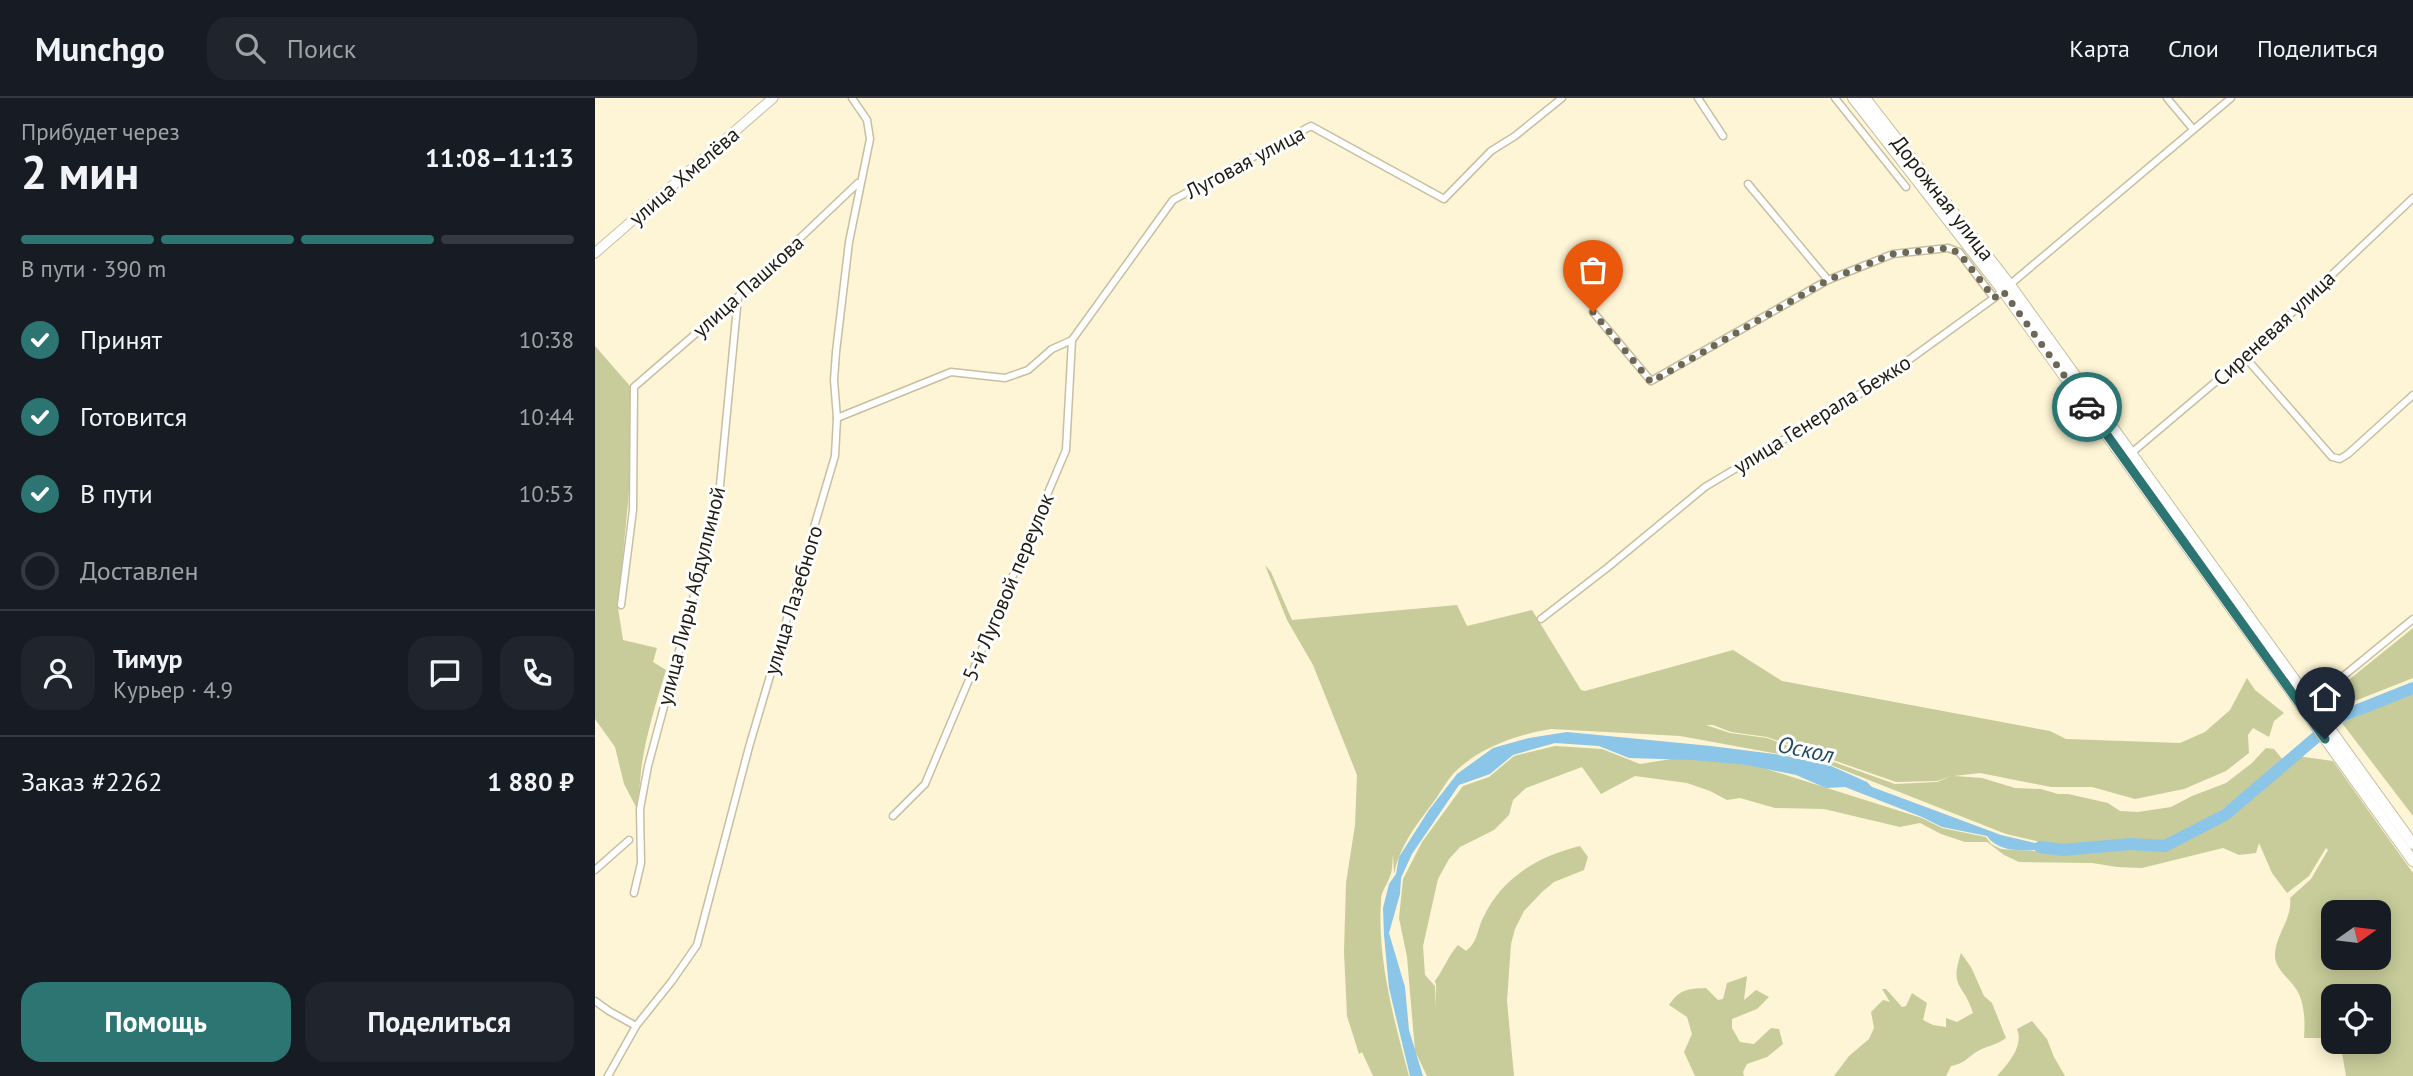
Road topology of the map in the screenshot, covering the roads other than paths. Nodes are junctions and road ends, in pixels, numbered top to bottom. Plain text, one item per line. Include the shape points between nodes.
1 (773, 98) edge
2 (852, 98) edge
3 (1562, 98) edge
4 (1698, 98) edge
5 (1835, 98) edge
6 (1853, 98) edge
7 (1865, 98) edge
8 (2167, 98) edge
9 (2231, 98) edge
10 (2193, 129) junction
11 (1723, 136) dead end
12 (860, 182) junction
13 (1748, 184) dead end
14 (1906, 187) dead end
15 (2413, 198) edge
16 (595, 253) edge
17 (1828, 280) junction
18 (2007, 288) junction
19 (738, 297) junction
20 (1994, 298) junction
21 (1593, 312) dead end
22 (1073, 340) junction
23 (2245, 357) junction
24 (2413, 395) edge
25 (837, 418) junction
26 (2128, 456) junction
27 (621, 605) dead end
28 (1541, 619) dead end
29 (2413, 619) edge
30 (2341, 678) dead end
31 (893, 816) dead end
32 (2387, 816) junction
33 (629, 840) dead end
34 (2413, 844) edge
35 (2413, 861) edge
36 (595, 870) edge
37 (634, 893) dead end
38 (595, 1000) edge
39 (636, 1026) junction
40 (608, 1076) edge

1 - 16 main road, улица Хмелёва
2 - 12 street, улица Лазебного via 867,120 870,138
3 - 22 street, Луговая улица via 1491,151 1444,199 1311,126 1173,200
4 - 11 street
5 - 14 street, Дорожная улица
6 - 18 main road, Дорожная улица
7 - 18 main road, Дорожная улица
8 - 10 street
9 - 10 street, улица Генерала Бежко
10 - 18 street, улица Генерала Бежко
12 - 19 street, улица Пашкова
12 - 25 street, улица Лазебного via 836,352
13 - 17 street
15 - 23 street, Сиреневая улица
17 - 20 street via 1893,254 1948,248 1959,253
17 - 21 street via 1651,382
18 - 20 street, улица Генерала Бежко
18 - 26 main road, Дорожная улица
19 - 27 street, улица Пашкова via 634,387 633,510
19 - 37 street, улица Лиры Абдуллиной via 718,506 648,766 640,809 641,863
20 - 28 street, улица Генерала Бежко via 1873,386 1705,486
22 - 25 street, Луговая улица via 1052,349 1028,370 1005,378 951,372
22 - 31 street, 5-й Луговой переулок via 1066,450 925,784
23 - 24 street via 2332,457 2340,459
23 - 26 street, Сиреневая улица
25 - 39 street, улица Лазебного via 835,456 749,747 697,945
26 - 32 main road, Дорожная улица
29 - 30 street
32 - 34 main road, Дорожная улица
32 - 35 main road, Дорожная улица
33 - 36 street
38 - 39 street
39 - 40 street, улица Лазебного

